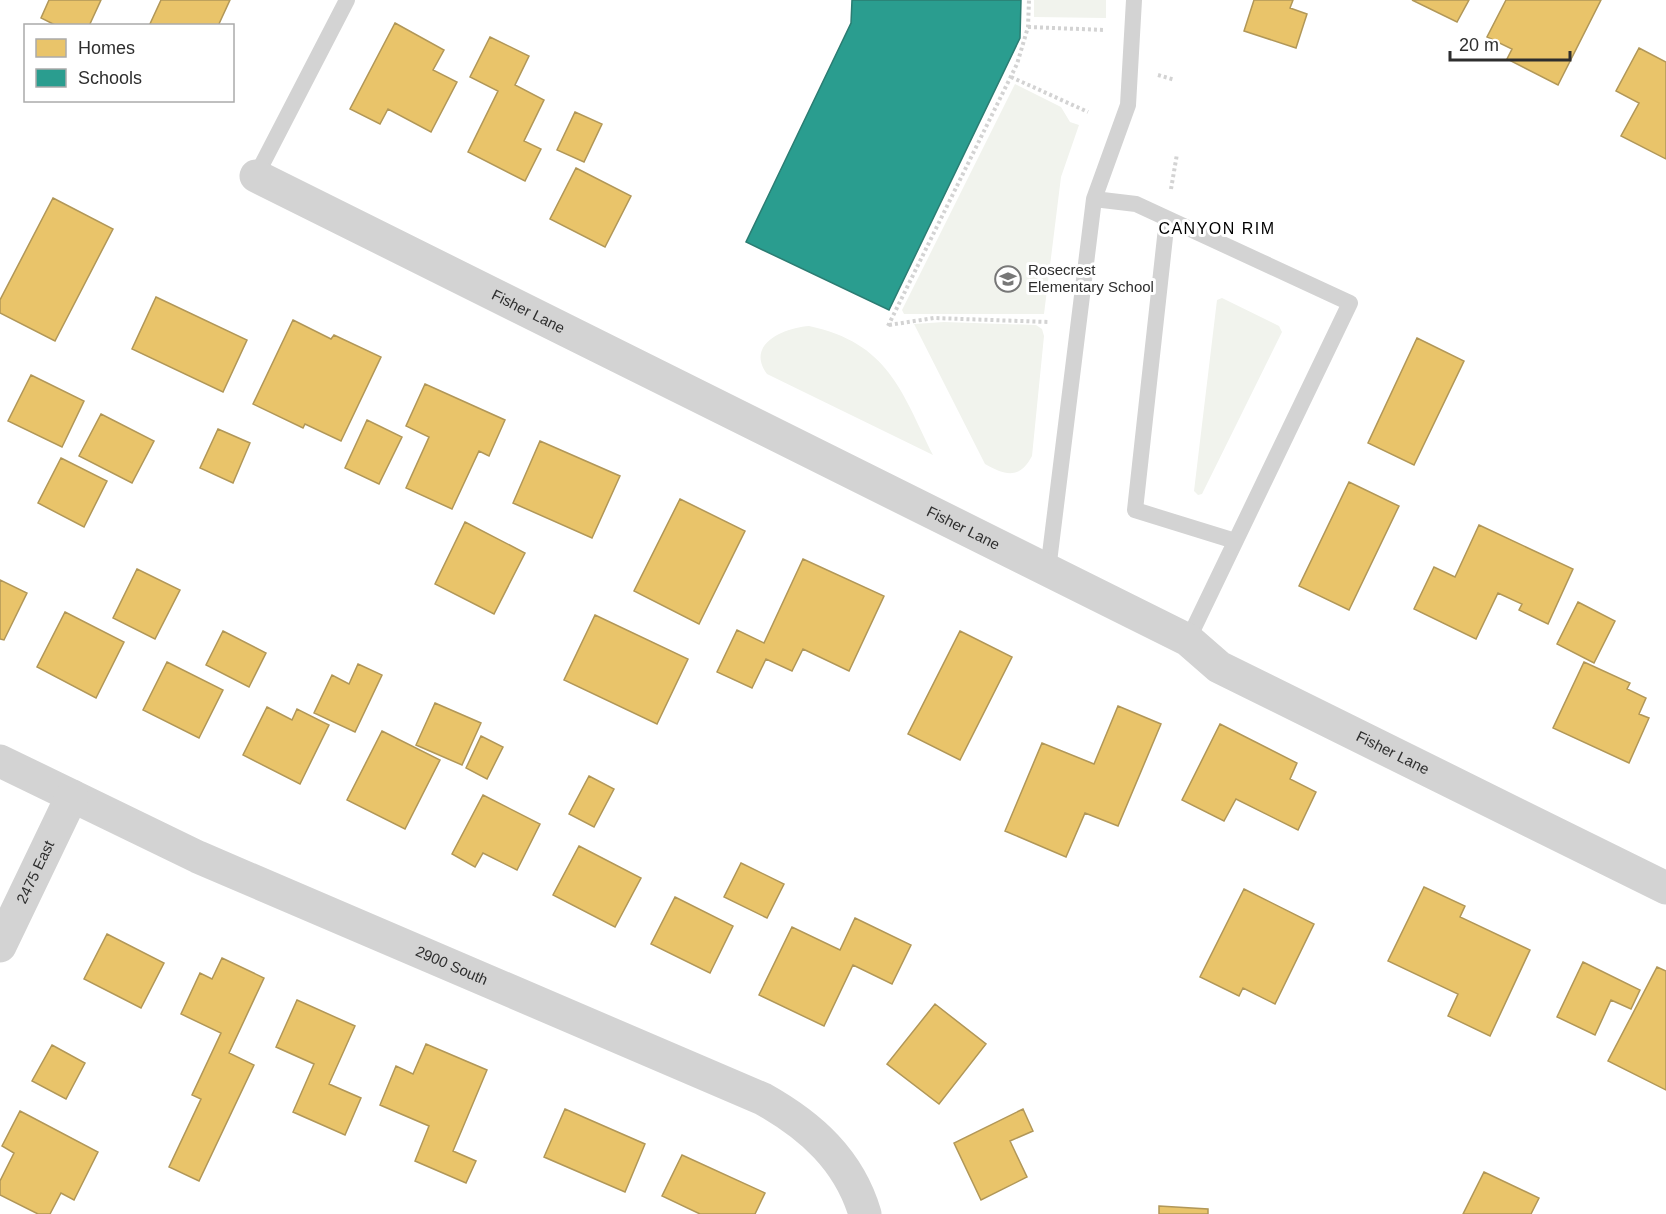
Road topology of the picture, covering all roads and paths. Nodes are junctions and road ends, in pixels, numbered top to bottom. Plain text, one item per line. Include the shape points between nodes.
1 (347, 0) edge
2 (1029, 0) edge
3 (1134, 0) edge
4 (1028, 27) junction
5 (1112, 31) dead end
6 (1011, 77) junction
7 (1088, 112) dead end
8 (256, 176) joint
9 (1094, 199) junction
10 (1167, 219) junction
11 (1052, 322) dead end
12 (1235, 541) junction
13 (1048, 570) junction
14 (1188, 640) junction
15 (0, 761) edge
16 (72, 796) junction
17 (1666, 888) edge
18 (0, 946) edge
19 (866, 1214) edge

1 - 8 lane
2 - 4 path
3 - 9 lane via 1128,105
4 - 5 path
4 - 6 path
6 - 7 path
6 - 11 path via 888,326 934,318
8 - 13 street, Fisher Lane
9 - 10 lane via 1136,204
9 - 13 lane
10 - 12 lane via 1135,510
10 - 12 lane via 1350,303
12 - 14 lane
13 - 14 street, Fisher Lane
14 - 17 street, Fisher Lane via 1219,667
15 - 16 street, 2900 South
16 - 18 street, 2475 East
16 - 19 street, 2900 South via 316,909 763,1099 815,1133 839,1160 859,1192

